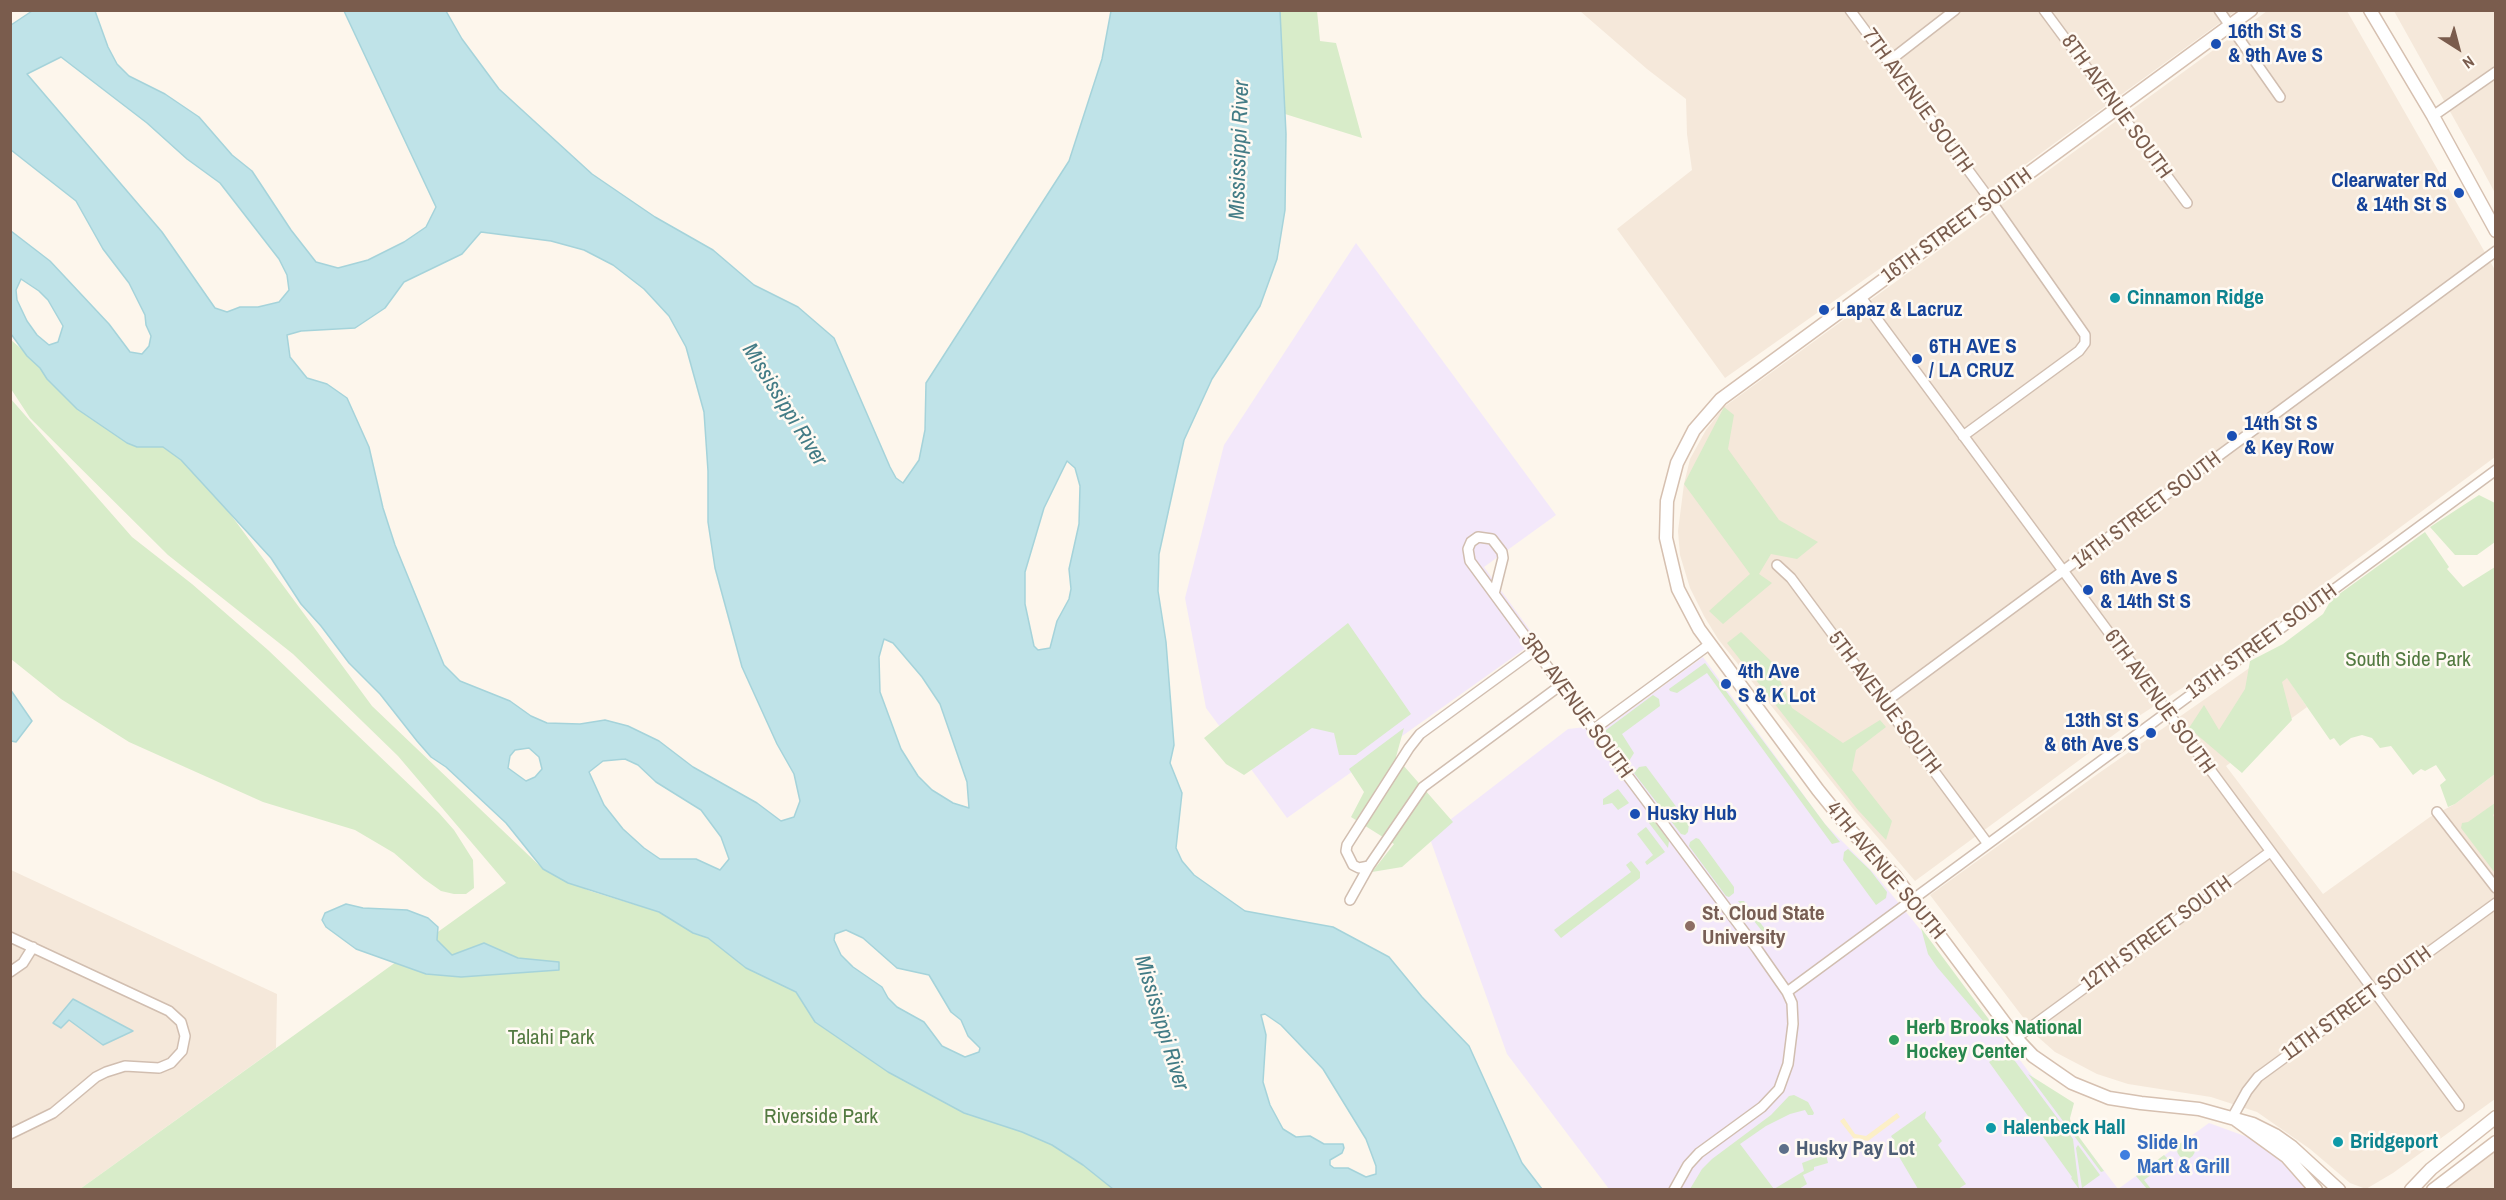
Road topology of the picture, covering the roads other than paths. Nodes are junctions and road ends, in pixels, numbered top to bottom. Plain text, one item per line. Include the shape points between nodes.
1 (1850, 10) edge
2 (1955, 10) edge
3 (2044, 10) edge
4 (2219, 10) edge
5 (2251, 10) edge
6 (2370, 10) edge
7 (2230, 26) junction
8 (1888, 62) junction
9 (2496, 72) edge
10 (2280, 97) dead end
11 (2118, 108) junction
12 (2433, 116) junction
13 (1990, 201) junction
14 (2187, 203) dead end
15 (2496, 231) edge
16 (2496, 251) edge
17 (1860, 296) junction
18 (1963, 436) junction
19 (2496, 470) edge
20 (1669, 491) joint
21 (1777, 565) dead end
22 (2064, 573) junction
23 (1494, 594) junction
24 (1710, 644) junction
25 (1535, 650) junction
26 (1561, 685) junction
27 (1884, 703) junction
28 (2167, 712) junction
29 (1593, 729) junction
30 (2437, 812) dead end
31 (1988, 844) junction
32 (2270, 852) junction
33 (1369, 866) junction
34 (2496, 888) edge
35 (1913, 899) junction
36 (1350, 900) dead end
37 (2496, 903) edge
38 (10, 936) edge
39 (33, 947) junction
40 (10, 972) edge
41 (1787, 992) junction
42 (2373, 992) junction
43 (2016, 1038) junction
44 (2459, 1106) dead end
45 (2496, 1117) edge
46 (2234, 1119) junction
47 (10, 1134) edge
48 (2496, 1142) edge
49 (1674, 1190) edge
50 (2316, 1190) edge
51 (2339, 1190) edge
52 (2411, 1190) edge
53 (2433, 1190) edge

1 - 8 street, 7TH AVENUE SOUTH
2 - 8 street
3 - 11 street, 8TH AVENUE SOUTH
4 - 7 street
5 - 7 street, 16TH STREET SOUTH
6 - 12 street
7 - 10 street
7 - 11 street, 16TH STREET SOUTH
8 - 13 street, 7TH AVENUE SOUTH
9 - 12 street
11 - 13 street, 16TH STREET SOUTH
11 - 14 street, 8TH AVENUE SOUTH
12 - 15 street
13 - 17 street, 16TH STREET SOUTH
13 - 18 street, 7TH AVENUE SOUTH via 2086,340 2073,356
16 - 22 street, 14TH STREET SOUTH
17 - 18 street, 6TH AVENUE SOUTH
17 - 20 street, 16TH STREET SOUTH via 1720,399 1688,441
18 - 22 street, 6TH AVENUE SOUTH
19 - 28 street, 13TH STREET SOUTH
20 - 24 street, 4TH AVENUE SOUTH via 1666,525 1673,575 1683,603
21 - 27 street, 5TH AVENUE SOUTH via 1791,578
22 - 27 street, 14TH STREET SOUTH
22 - 28 street, 6TH AVENUE SOUTH
23 - 23 street, 3RD AVENUE SOUTH via 1470,561 1468,549 1478,537 1492,539 1502,552
23 - 25 street, 3RD AVENUE SOUTH
24 - 29 street
24 - 35 street, 4TH AVENUE SOUTH via 1836,813
25 - 26 street, 3RD AVENUE SOUTH
25 - 33 street via 1420,734 1409,748 1347,845 1353,865
26 - 29 street, 3RD AVENUE SOUTH
26 - 33 street via 1423,787
27 - 31 street, 5TH AVENUE SOUTH
28 - 31 street, 13TH STREET SOUTH
28 - 32 street, 6TH AVENUE SOUTH
29 - 41 street, 3RD AVENUE SOUTH
30 - 34 street
31 - 35 street, 13TH STREET SOUTH
32 - 42 street, 6TH AVENUE SOUTH
32 - 43 street, 12TH STREET SOUTH
33 - 36 street
35 - 41 street, 13TH STREET SOUTH
35 - 43 street, 4TH AVENUE SOUTH
37 - 42 street, 11TH STREET SOUTH
38 - 39 street
39 - 40 street via 23,963
39 - 47 street via 170,1011 182,1022 185,1044 178,1057 164,1066 125,1066 96,1077 53,1113
41 - 49 street via 1793,1024 1788,1064 1779,1089 1762,1107 1699,1154
42 - 44 street, 6TH AVENUE SOUTH
42 - 46 street, 11TH STREET SOUTH via 2258,1077
43 - 46 street, 4TH AVENUE SOUTH via 2053,1072 2095,1093 2124,1101 2199,1109
45 - 52 street via 2438,1162
46 - 50 street via 2287,1157
46 - 51 street via 2276,1135
48 - 53 street

